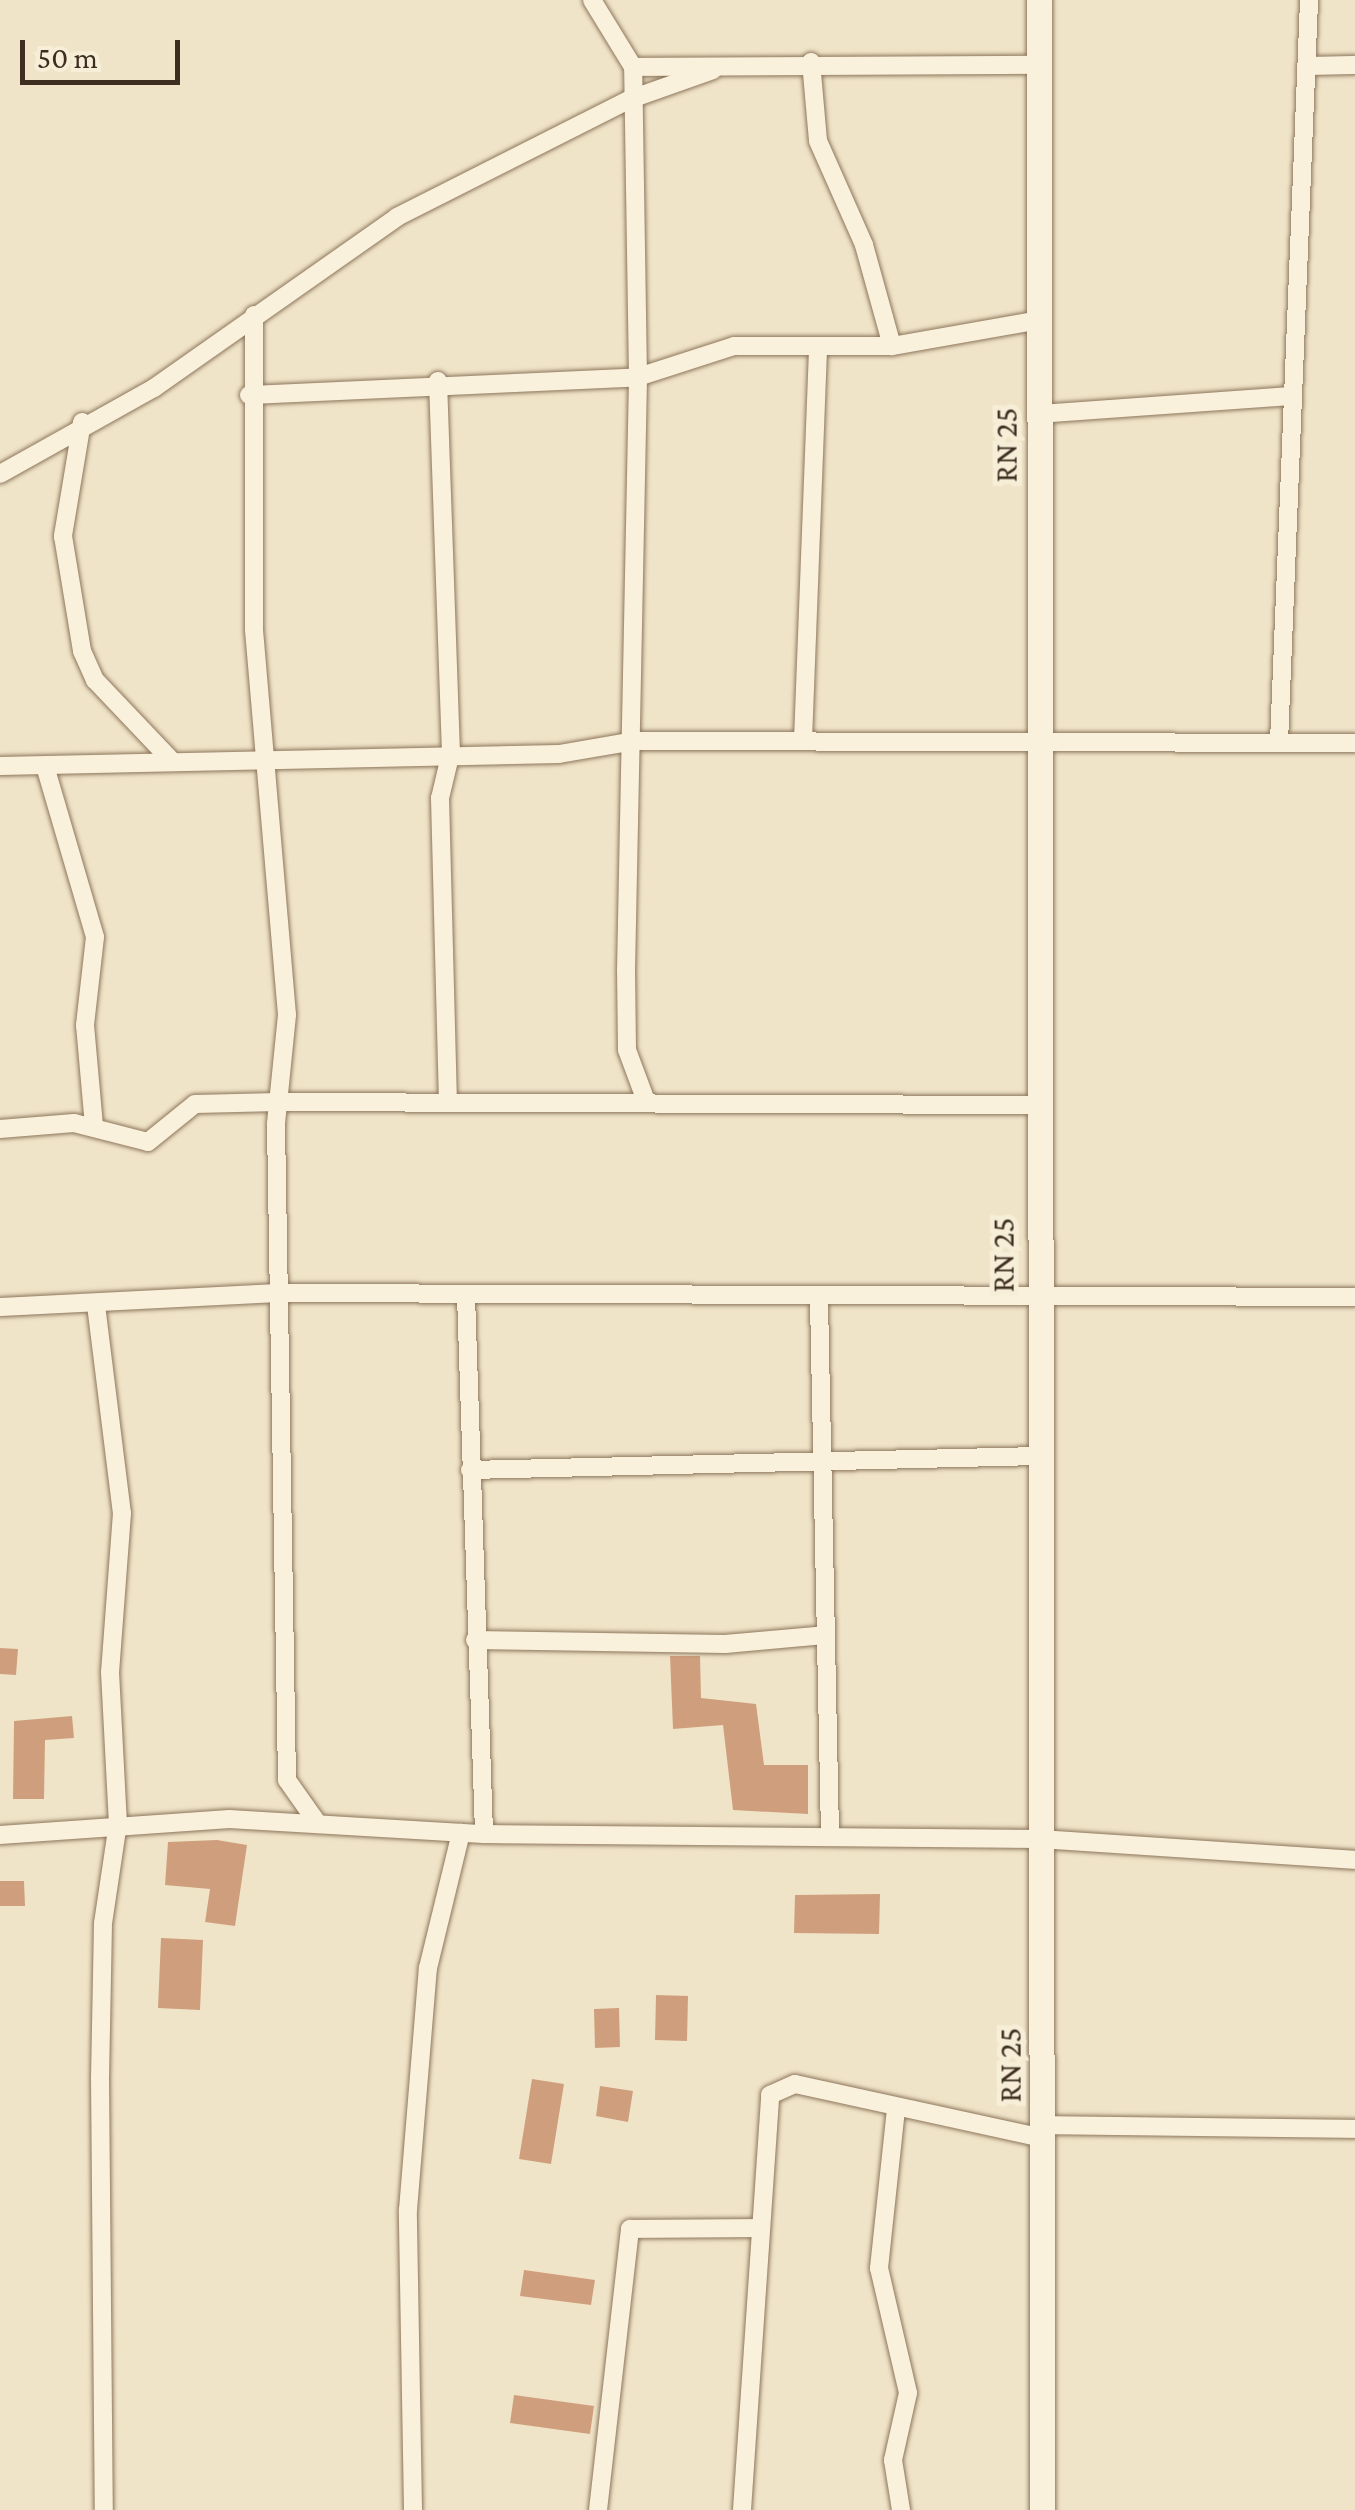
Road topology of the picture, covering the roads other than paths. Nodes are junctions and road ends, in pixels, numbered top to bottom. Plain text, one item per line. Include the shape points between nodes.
1 (592, 0) edge
2 (1039, 0) edge
3 (1310, 0) edge
4 (811, 62) junction
5 (732, 63) junction
6 (1039, 65) junction
7 (1355, 65) edge
8 (1306, 66) junction
9 (633, 67) junction
10 (631, 100) junction
11 (254, 315) junction
12 (1039, 320) junction
13 (892, 346) junction
14 (818, 351) junction
15 (638, 377) junction
16 (438, 380) junction
17 (249, 395) junction
18 (1292, 396) junction
19 (1039, 414) junction
20 (82, 422) junction
21 (0, 474) edge
22 (634, 740) junction
23 (803, 740) junction
24 (1279, 742) junction
25 (1355, 743) edge
26 (1037, 744) junction
27 (451, 752) junction
28 (266, 758) junction
29 (171, 760) junction
30 (0, 766) edge
31 (45, 766) junction
32 (448, 1100) junction
33 (278, 1102) junction
34 (646, 1102) junction
35 (1036, 1105) junction
36 (94, 1126) junction
37 (0, 1129) edge
38 (278, 1293) junction
39 (466, 1296) junction
40 (1355, 1298) edge
41 (819, 1300) junction
42 (1036, 1302) junction
43 (96, 1306) junction
44 (0, 1308) edge
45 (1037, 1456) junction
46 (819, 1462) junction
47 (470, 1470) junction
48 (825, 1635) junction
49 (475, 1640) junction
50 (118, 1822) junction
51 (318, 1824) junction
52 (461, 1834) junction
53 (484, 1834) junction
54 (0, 1835) edge
55 (830, 1836) junction
56 (1041, 1839) junction
57 (1355, 1860) edge
58 (896, 2109) junction
59 (1355, 2130) edge
60 (1043, 2131) junction
61 (758, 2228) junction
62 (104, 2510) edge
63 (412, 2510) edge
64 (598, 2510) edge
65 (742, 2510) edge
66 (900, 2510) edge
67 (1042, 2510) edge

1 - 9 street
2 - 6 main road, RN 25 / RN 25
3 - 8 street
4 - 5 street
4 - 6 street
4 - 13 street via 818,141 864,246
5 - 9 street
5 - 10 street
6 - 12 main road, RN 25 / RN 25
7 - 8 street
8 - 18 street
9 - 10 street
10 - 11 street via 397,217
10 - 15 street
11 - 17 street
11 - 20 street via 154,388
12 - 13 street
12 - 19 main road, RN 25 / RN 25
13 - 14 street
14 - 15 street via 734,346
14 - 23 street
15 - 16 street
15 - 22 street
16 - 17 street
16 - 27 street
17 - 28 street
18 - 19 street
18 - 24 street
19 - 26 main road, RN 25 / RN 25
20 - 21 street
20 - 29 street via 63,536 82,651 95,680
22 - 23 street
22 - 27 street via 559,754
22 - 34 street via 627,1050
23 - 26 street
24 - 25 street
24 - 26 street
26 - 35 main road, RN 25 / RN 25
27 - 28 street
27 - 32 street via 440,798
28 - 29 street
28 - 33 street via 286,1016
29 - 31 street
30 - 31 street
31 - 36 street via 95,937 86,1026
32 - 33 street
32 - 34 street
33 - 36 street via 194,1104 148,1142
33 - 38 street
34 - 35 street
35 - 42 main road, RN 25 / RN 25
36 - 37 street
38 - 39 street
38 - 43 street
38 - 51 street via 287,1780
39 - 41 street
39 - 47 street
40 - 42 street
41 - 42 street
41 - 46 street
42 - 45 main road, RN 25 / RN 25
43 - 44 street
43 - 50 street via 122,1513 110,1672
45 - 46 street
45 - 56 main road, RN 25 / RN 25
46 - 47 street
46 - 48 street
47 - 49 street
48 - 49 street via 725,1644
48 - 55 street
49 - 53 street
50 - 51 street
50 - 54 street
50 - 62 street via 102,2000
51 - 52 street
52 - 53 street
52 - 63 street via 428,1968 411,2173
53 - 55 street
55 - 56 street
56 - 57 street
56 - 60 main road, RN 25 / RN 25
58 - 60 street
58 - 61 street via 795,2084 770,2095
58 - 66 street via 879,2268 908,2393 893,2460
59 - 60 street
60 - 67 main road, RN 25 / RN 25
61 - 64 street via 630,2229
61 - 65 street

